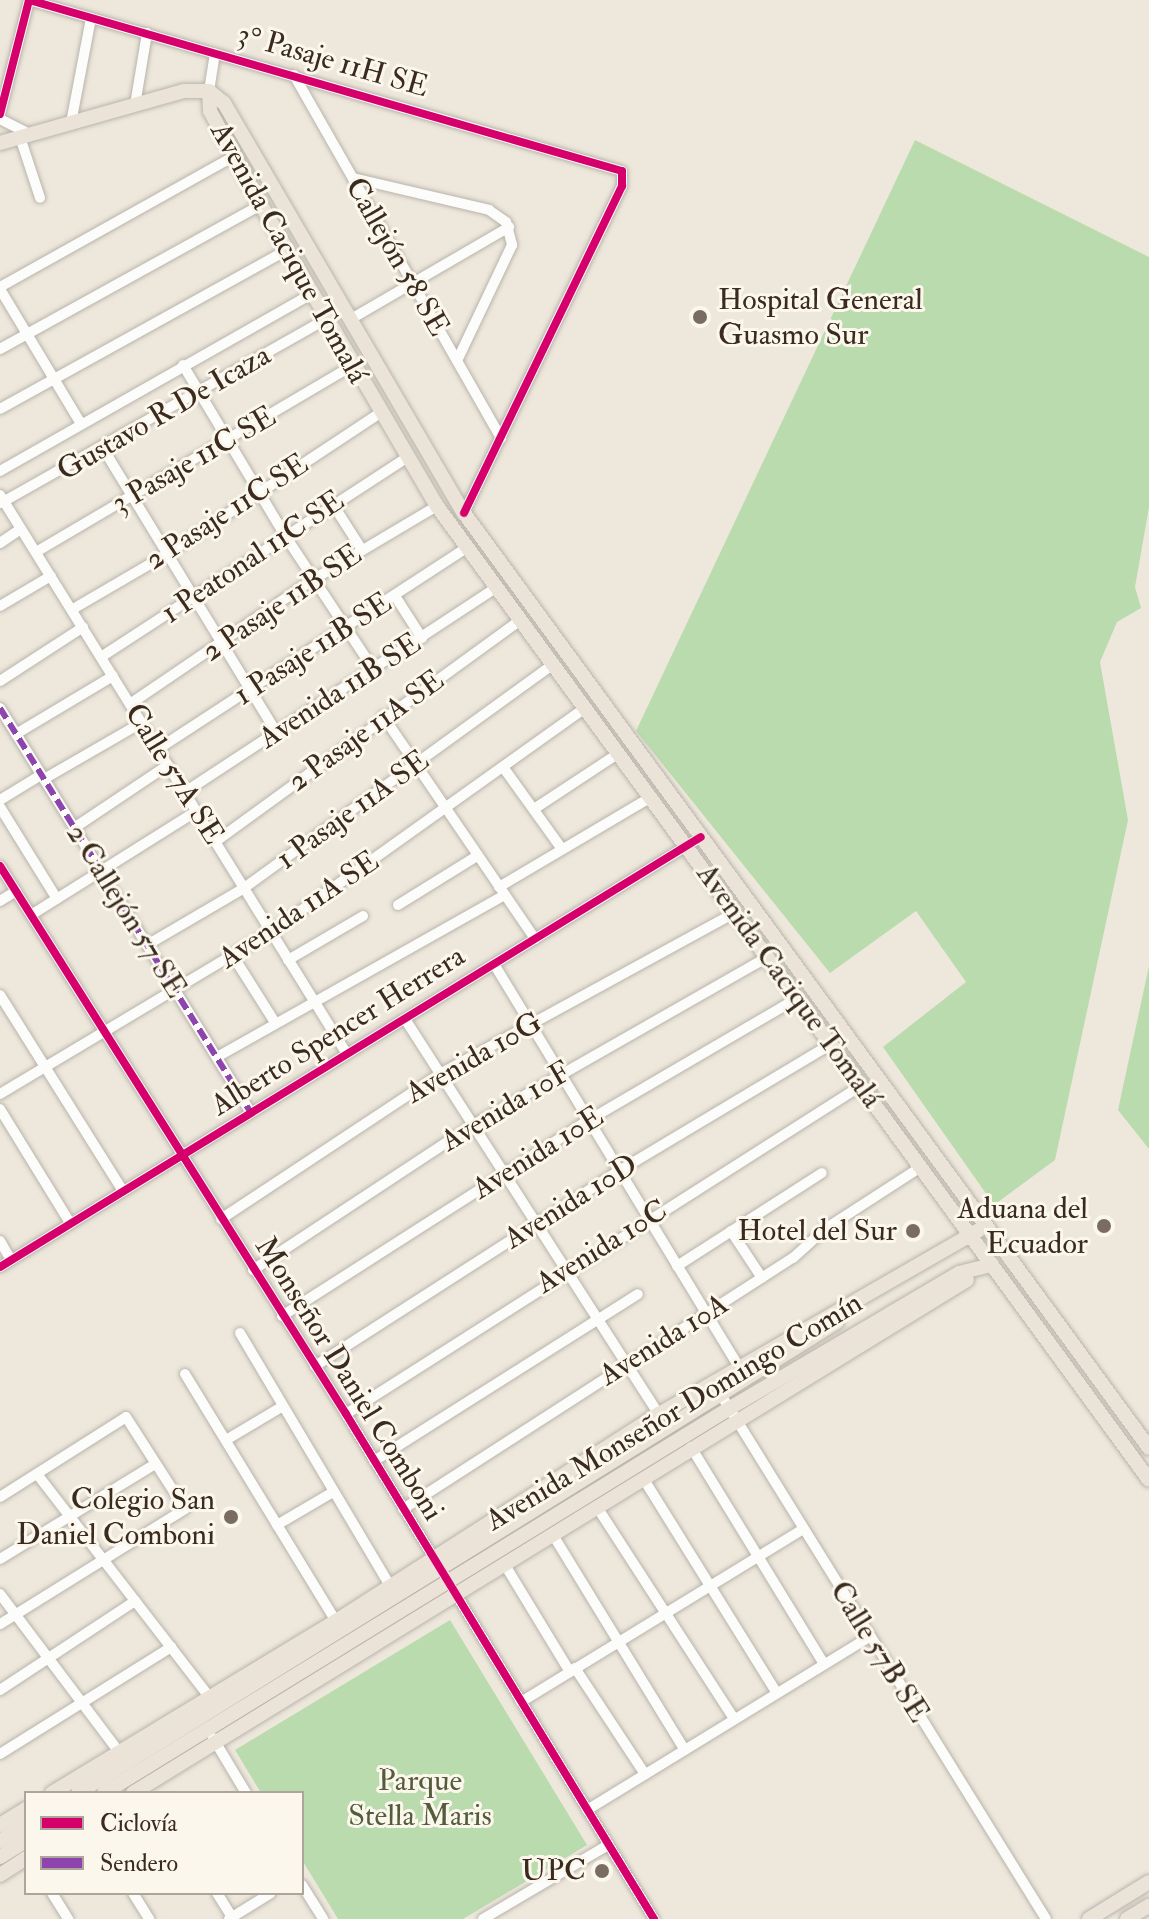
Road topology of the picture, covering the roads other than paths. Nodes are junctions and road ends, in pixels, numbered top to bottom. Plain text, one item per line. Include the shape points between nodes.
1 (29, 0) edge
2 (91, 18) junction
3 (147, 33) junction
4 (215, 53) junction
5 (294, 75) junction
6 (209, 91) junction
7 (135, 105) junction
8 (0, 116) edge
9 (71, 123) junction
10 (25, 135) junction
11 (0, 143) edge
12 (234, 156) junction
13 (353, 178) junction
14 (40, 198) dead end
15 (261, 205) junction
16 (509, 227) junction
17 (287, 250) junction
18 (411, 282) junction
19 (0, 288) edge
20 (312, 294) junction
21 (326, 319) junction
22 (351, 319) junction
23 (27, 335) junction
24 (0, 349) edge
25 (457, 361) junction
26 (183, 365) junction
27 (352, 366) junction
28 (54, 379) junction
29 (201, 393) junction
30 (0, 409) edge
31 (380, 413) junction
32 (80, 422) junction
33 (501, 438) junction
34 (230, 440) junction
35 (104, 450) junction
36 (406, 458) junction
37 (0, 471) edge
38 (258, 490) junction
39 (132, 496) junction
40 (1, 500) edge
41 (332, 503) junction
42 (437, 506) junction
43 (464, 513) junction
44 (21, 529) junction
45 (284, 534) junction
46 (0, 543) edge
47 (466, 548) junction
48 (362, 550) junction
49 (36, 552) junction
50 (167, 554) junction
51 (51, 576) junction
52 (314, 579) junction
53 (494, 589) junction
54 (395, 596) junction
55 (194, 597) junction
56 (0, 606) edge
57 (73, 609) junction
58 (518, 622) junction
59 (347, 626) junction
60 (83, 627) junction
61 (422, 638) junction
62 (222, 644) junction
63 (101, 657) junction
64 (552, 665) junction
65 (374, 670) junction
66 (113, 676) junction
67 (0, 681) edge
68 (250, 689) junction
69 (130, 704) junction
70 (0, 708) edge
71 (585, 708) junction
72 (383, 716) junction
73 (141, 723) junction
74 (277, 733) junction
75 (16, 734) junction
76 (158, 749) junction
77 (619, 753) junction
78 (418, 763) junction
79 (168, 765) junction
80 (503, 767) junction
81 (43, 777) junction
82 (185, 792) junction
83 (651, 797) junction
84 (0, 800) edge
85 (0, 807) edge
86 (534, 809) junction
87 (197, 811) junction
88 (446, 811) junction
89 (74, 828) junction
90 (701, 837) junction
91 (215, 842) junction
92 (686, 846) junction
93 (562, 849) junction
94 (477, 856) junction
95 (0, 866) edge
96 (103, 874) junction
97 (244, 888) junction
98 (16, 891) junction
99 (502, 891) junction
100 (57, 899) junction
101 (0, 901) edge
102 (398, 905) dead end
103 (736, 912) junction
104 (31, 915) junction
105 (363, 916) dead end
106 (271, 932) junction
107 (535, 939) junction
108 (147, 945) junction
109 (233, 956) junction
110 (768, 957) junction
111 (288, 960) junction
112 (494, 964) junction
113 (176, 991) junction
114 (0, 996) edge
115 (798, 998) junction
116 (315, 1002) junction
117 (405, 1019) junction
118 (276, 1024) junction
119 (531, 1025) junction
120 (105, 1035) junction
121 (831, 1044) junction
122 (347, 1054) junction
123 (217, 1057) junction
124 (46, 1068) junction
125 (560, 1073) junction
126 (440, 1074) junction
127 (862, 1085) junction
128 (0, 1094) edge
129 (0, 1109) edge
130 (251, 1113) junction
131 (589, 1120) junction
132 (473, 1125) junction
133 (179, 1157) junction
134 (921, 1167) junction
135 (619, 1171) junction
136 (504, 1173) junction
137 (822, 1173) dead end
138 (123, 1191) junction
139 (648, 1218) junction
140 (221, 1219) junction
141 (70, 1223) junction
142 (536, 1223) junction
143 (986, 1226) junction
144 (731, 1231) junction
145 (971, 1235) junction
146 (0, 1241) edge
147 (1008, 1255) junction
148 (11, 1260) junction
149 (992, 1265) junction
150 (677, 1266) junction
151 (0, 1267) edge
152 (253, 1270) junction
153 (566, 1270) junction
154 (762, 1278) junction
155 (638, 1294) dead end
156 (706, 1314) junction
157 (282, 1316) junction
158 (597, 1319) junction
159 (240, 1333) dead end
160 (626, 1364) junction
161 (315, 1366) junction
162 (739, 1367) junction
163 (185, 1374) dead end
164 (717, 1388) junction
165 (283, 1406) junction
166 (346, 1414) junction
167 (659, 1414) junction
168 (733, 1414) junction
169 (226, 1440) junction
170 (691, 1447) junction
171 (1149, 1448) edge
172 (374, 1461) junction
173 (155, 1464) junction
174 (37, 1474) junction
175 (643, 1478) junction
176 (1149, 1480) edge
177 (333, 1492) junction
178 (0, 1497) edge
179 (597, 1507) junction
180 (403, 1509) junction
181 (70, 1516) junction
182 (277, 1525) junction
183 (803, 1529) junction
184 (553, 1535) junction
185 (759, 1556) junction
186 (0, 1559) edge
187 (104, 1560) junction
188 (505, 1565) junction
189 (440, 1570) junction
190 (390, 1586) junction
191 (706, 1586) junction
192 (0, 1594) edge
193 (456, 1596) junction
194 (135, 1601) junction
195 (16, 1614) junction
196 (663, 1614) junction
197 (336, 1621) junction
198 (0, 1624) edge
199 (869, 1637) junction
200 (619, 1641) junction
201 (171, 1647) junction
202 (49, 1658) junction
203 (824, 1664) junction
204 (572, 1670) junction
205 (0, 1690) edge
206 (777, 1693) junction
207 (210, 1698) junction
208 (83, 1702) junction
209 (521, 1702) junction
210 (734, 1719) junction
211 (212, 1736) junction
212 (685, 1750) junction
213 (119, 1752) junction
214 (0, 1754) edge
215 (645, 1774) junction
216 (151, 1788) edge
217 (55, 1791) edge
218 (81, 1791) edge
219 (108, 1791) edge
220 (245, 1791) edge
221 (24, 1810) edge
222 (587, 1810) junction
223 (0, 1825) edge
224 (24, 1826) edge
225 (0, 1841) edge
226 (24, 1842) edge
227 (608, 1845) junction
228 (0, 1857) edge
229 (24, 1859) edge
230 (0, 1875) edge
231 (1149, 1882) edge
232 (304, 1888) edge
233 (53, 1895) edge
234 (134, 1895) edge
235 (218, 1895) edge
236 (268, 1895) edge
237 (231, 1918) edge
238 (68, 1919) edge
239 (149, 1919) edge
240 (323, 1919) edge
241 (483, 1919) edge
242 (654, 1919) edge
243 (1046, 1919) edge
244 (1089, 1919) edge

1 - 2 street, 3° Pasaje 11H SE
1 - 8 street
2 - 3 street, 3° Pasaje 11H SE
2 - 9 street
3 - 4 street, 3° Pasaje 11H SE
3 - 7 street
4 - 5 street, 3° Pasaje 11H SE
4 - 6 street
5 - 13 street, Callejón 58 SE
5 - 33 street, 3° Pasaje 11H SE via 622,171 622,186
6 - 7 main road via 184,91
6 - 12 main road, Avenida Cacique Tomalá via 210,111
6 - 22 main road, Avenida Cacique Tomalá via 224,103
7 - 9 main road
8 - 10 street
9 - 10 main road
10 - 11 main road
10 - 14 street
12 - 15 main road, Avenida Cacique Tomalá
12 - 19 street
13 - 16 street via 489,210
13 - 18 street, Callejón 58 SE
15 - 17 main road, Avenida Cacique Tomalá
15 - 23 street
16 - 18 street
16 - 25 street via 512,245
17 - 20 main road, Avenida Cacique Tomalá
17 - 28 street
18 - 22 street
18 - 25 street, Callejón 58 SE
19 - 23 street
20 - 21 main road, Avenida Cacique Tomalá
20 - 26 street
21 - 27 main road, Avenida Cacique Tomalá
21 - 29 street, Gustavo R De Icaza
22 - 43 main road, Avenida Cacique Tomalá
23 - 24 street
23 - 28 street
25 - 33 street, Callejón 58 SE
26 - 29 street
26 - 32 street
27 - 31 main road, Avenida Cacique Tomalá
27 - 34 street, 3 Pasaje 11C SE
28 - 30 street
28 - 32 street
29 - 34 street
29 - 35 street, Gustavo R De Icaza
31 - 36 main road, Avenida Cacique Tomalá
31 - 38 street, 2 Pasaje 11C SE
32 - 37 street
33 - 43 street
34 - 38 street
34 - 39 street, 3 Pasaje 11C SE
35 - 39 street
35 - 40 street, Gustavo R De Icaza
36 - 41 street, 1 Peatonal 11C SE
36 - 42 main road, Avenida Cacique Tomalá
38 - 45 street
38 - 50 street, 2 Pasaje 11C SE
39 - 49 street, 3 Pasaje 11C SE
39 - 50 street
40 - 44 street, Calle 57A SE
41 - 45 street, 1 Peatonal 11C SE
41 - 48 street
42 - 47 main road, Avenida Cacique Tomalá
42 - 48 street, 2 Pasaje 11B SE
43 - 90 main road, Avenida Cacique Tomalá
44 - 46 street
44 - 49 street, Calle 57A SE
45 - 52 street
45 - 55 street, 1 Peatonal 11C SE
47 - 53 main road, Avenida Cacique Tomalá
47 - 54 street, 1 Pasaje 11B SE
48 - 52 street, 2 Pasaje 11B SE
49 - 51 street, Calle 57A SE
50 - 55 street
50 - 57 street, 2 Pasaje 11C SE
51 - 56 street
51 - 57 street, Calle 57A SE
52 - 59 street
52 - 62 street, 2 Pasaje 11B SE
53 - 58 main road, Avenida Cacique Tomalá
53 - 61 street, Avenida 11B SE
54 - 59 street, 1 Pasaje 11B SE
54 - 61 street
55 - 62 street
55 - 63 street, 1 Peatonal 11C SE
57 - 60 street, Calle 57A SE
58 - 64 main road, Avenida Cacique Tomalá
58 - 72 street, 2 Pasaje 11A SE
59 - 65 street
59 - 68 street, 1 Pasaje 11B SE
60 - 63 street, Calle 57A SE
60 - 67 street
61 - 65 street, Avenida 11B SE
62 - 68 street
62 - 69 street, 2 Pasaje 11B SE
63 - 66 street, Calle 57A SE
64 - 71 main road, Avenida Cacique Tomalá
64 - 78 street, 1 Pasaje 11A SE
65 - 74 street, Avenida 11B SE
66 - 69 street, Calle 57A SE
66 - 75 street
68 - 74 street
68 - 76 street, 1 Pasaje 11B SE
69 - 73 street, Calle 57A SE
70 - 75 street, 2 Callejón 57 SE
71 - 77 main road, Avenida Cacique Tomalá
71 - 80 street, Avenida 11A SE
72 - 78 street
72 - 91 street, 2 Pasaje 11A SE
73 - 76 street, Calle 57A SE
73 - 81 street
74 - 82 street, Avenida 11B SE
75 - 81 street, 2 Callejón 57 SE
76 - 79 street, Calle 57A SE
77 - 83 main road, Avenida Cacique Tomalá
77 - 86 street
78 - 88 street
78 - 97 street, 1 Pasaje 11A SE
79 - 82 street, Calle 57A SE
79 - 89 street
80 - 86 street
80 - 88 street, Avenida 11A SE
81 - 84 street
81 - 89 street, 2 Callejón 57 SE
82 - 87 street, Calle 57A SE
83 - 92 main road, Avenida Cacique Tomalá
83 - 93 street
85 - 100 street
86 - 93 street
87 - 91 street, Calle 57A SE
87 - 96 street
88 - 94 street
88 - 106 street, Avenida 11A SE
89 - 96 street, 2 Callejón 57 SE
90 - 92 street, Alberto Spencer Herrera
90 - 143 main road, Avenida Cacique Tomalá
91 - 97 street, Calle 57A SE
92 - 103 main road, Avenida Cacique Tomalá
92 - 107 street, Alberto Spencer Herrera
93 - 99 street
94 - 99 street
94 - 102 street
95 - 98 street, Monseñor Daniel Comboni
96 - 100 street
96 - 108 street, 2 Callejón 57 SE
97 - 106 street, Calle 57A SE
97 - 108 street, 1 Pasaje 11A SE
98 - 101 street
98 - 104 street, Monseñor Daniel Comboni
99 - 107 street
99 - 116 street
100 - 104 street
103 - 110 main road, Avenida Cacique Tomalá
103 - 119 street, Avenida 10G
104 - 120 street, Monseñor Daniel Comboni
105 - 111 street
106 - 109 street, Avenida 11A SE
106 - 111 street, Calle 57A SE
107 - 112 street, Alberto Spencer Herrera
108 - 113 street, 2 Callejón 57 SE
109 - 113 street, Avenida 11A SE
109 - 118 street
110 - 115 main road, Avenida Cacique Tomalá
110 - 125 street, Avenida 10F
111 - 116 street, Calle 57A SE
112 - 117 street, Alberto Spencer Herrera
112 - 119 street
113 - 120 street, Avenida 11A SE
113 - 123 street, 2 Callejón 57 SE
114 - 124 street
115 - 121 main road, Avenida Cacique Tomalá
115 - 131 street, Avenida 10E
116 - 118 street
116 - 122 street, Calle 57A SE
117 - 122 street, Alberto Spencer Herrera
117 - 126 street
118 - 123 street
119 - 125 street
119 - 126 street, Avenida 10G
120 - 124 street, Avenida 11A SE
120 - 133 street, Monseñor Daniel Comboni
121 - 127 main road, Avenida Cacique Tomalá
121 - 135 street, Avenida 10D
122 - 130 street, Alberto Spencer Herrera
123 - 130 street, 2 Callejón 57 SE
124 - 128 street, Avenida 11A SE
124 - 138 street
125 - 131 street
125 - 132 street, Avenida 10F
126 - 132 street
126 - 140 street, Avenida 10G
127 - 134 main road, Avenida Cacique Tomalá
127 - 139 street, Avenida 10C
129 - 141 street
130 - 133 street, Alberto Spencer Herrera
131 - 135 street
131 - 136 street, Avenida 10E
132 - 136 street
132 - 152 street, Avenida 10F
133 - 138 street, Alberto Spencer Herrera
133 - 140 street, Monseñor Daniel Comboni
134 - 145 main road, Avenida Cacique Tomalá
134 - 154 street, Avenida 10A via 825,1229
135 - 139 street
135 - 142 street, Avenida 10D
136 - 142 street
136 - 157 street, Avenida 10E
137 - 144 street
138 - 141 street, Alberto Spencer Herrera
139 - 150 street
139 - 153 street, Avenida 10C
140 - 152 street, Monseñor Daniel Comboni
141 - 148 street, Alberto Spencer Herrera
142 - 153 street
142 - 161 street, Avenida 10D
143 - 145 main road, Avenida Monseñor Domingo Comín
143 - 147 main road, Avenida Cacique Tomalá
144 - 150 street
144 - 154 street
145 - 149 main road, Avenida Cacique Tomalá
145 - 162 main road, Avenida Monseñor Domingo Comín
145 - 164 main road, Avenida Monseñor Domingo Comín via 944,1258
146 - 148 street
147 - 149 main road, Avenida Monseñor Domingo Comín
147 - 171 main road, Avenida Cacique Tomalá
148 - 151 street, Alberto Spencer Herrera
149 - 168 main road, Avenida Monseñor Domingo Comín via 959,1273
149 - 176 main road, Avenida Cacique Tomalá
150 - 156 street
152 - 157 street, Monseñor Daniel Comboni
153 - 158 street
153 - 166 street, Avenida 10C
154 - 156 street, Avenida 10A
155 - 158 street
156 - 160 street, Avenida 10A
156 - 162 street
157 - 161 street, Monseñor Daniel Comboni
158 - 160 street
158 - 172 street
159 - 165 street
160 - 167 street
160 - 180 street, Avenida 10A
161 - 166 street, Monseñor Daniel Comboni
162 - 164 main road, Avenida Monseñor Domingo Comín
163 - 169 street
164 - 167 main road, Avenida Monseñor Domingo Comín
164 - 168 street, Calle 57B SE
164 - 189 main road, Avenida Monseñor Domingo Comín
165 - 169 street
165 - 177 street
166 - 172 street, Monseñor Daniel Comboni
167 - 189 main road, Avenida Monseñor Domingo Comín
168 - 170 main road, Avenida Monseñor Domingo Comín
168 - 183 street, Calle 57B SE
168 - 189 main road, Avenida Monseñor Domingo Comín
169 - 182 street
170 - 175 main road, Avenida Monseñor Domingo Comín
170 - 185 street
172 - 180 street, Monseñor Daniel Comboni
173 - 174 street via 126,1417
173 - 181 street
173 - 187 street via 185,1509
174 - 178 street
174 - 181 street
175 - 179 main road, Avenida Monseñor Domingo Comín
175 - 191 street
177 - 182 street
177 - 190 street
179 - 184 main road, Avenida Monseñor Domingo Comín
179 - 196 street
180 - 189 street, Monseñor Daniel Comboni
181 - 186 street
181 - 187 street
182 - 197 street
183 - 185 street
183 - 199 street, Calle 57B SE
184 - 188 main road, Avenida Monseñor Domingo Comín
184 - 200 street
185 - 191 street
185 - 203 street
187 - 194 street
187 - 195 street
188 - 193 main road, Avenida Monseñor Domingo Comín
188 - 204 street
189 - 190 main road, Avenida Monseñor Domingo Comín
189 - 193 street, Monseñor Daniel Comboni
189 - 211 main road, Avenida Monseñor Domingo Comín
189 - 218 main road, Avenida Monseñor Domingo Comín
190 - 197 main road, Avenida Monseñor Domingo Comín
191 - 196 street
191 - 206 street
192 - 195 street
193 - 209 street, Monseñor Daniel Comboni
193 - 211 main road, Avenida Monseñor Domingo Comín
194 - 201 street
194 - 202 street
195 - 198 street
195 - 202 street
196 - 200 street
196 - 210 street
197 - 207 main road, Avenida Monseñor Domingo Comín
199 - 203 street
199 - 243 street, Calle 57B SE
200 - 204 street
200 - 212 street
201 - 207 street
201 - 208 street
202 - 205 street
202 - 208 street
203 - 206 street
204 - 209 street
204 - 215 street
206 - 210 street
207 - 213 main road, Avenida Monseñor Domingo Comín
208 - 213 street
208 - 214 street
209 - 222 street, Monseñor Daniel Comboni
210 - 212 street
211 - 216 main road, Avenida Monseñor Domingo Comín
211 - 219 main road, Avenida Monseñor Domingo Comín
211 - 220 street
212 - 215 street
213 - 217 main road, Avenida Monseñor Domingo Comín
215 - 222 street
221 - 223 main road
222 - 227 street, Monseñor Daniel Comboni
224 - 225 main road
226 - 228 main road
227 - 241 street
227 - 242 street, Monseñor Daniel Comboni
229 - 230 main road
231 - 244 main road
232 - 240 street
233 - 238 street
234 - 239 street
235 - 237 street
236 - 237 street

